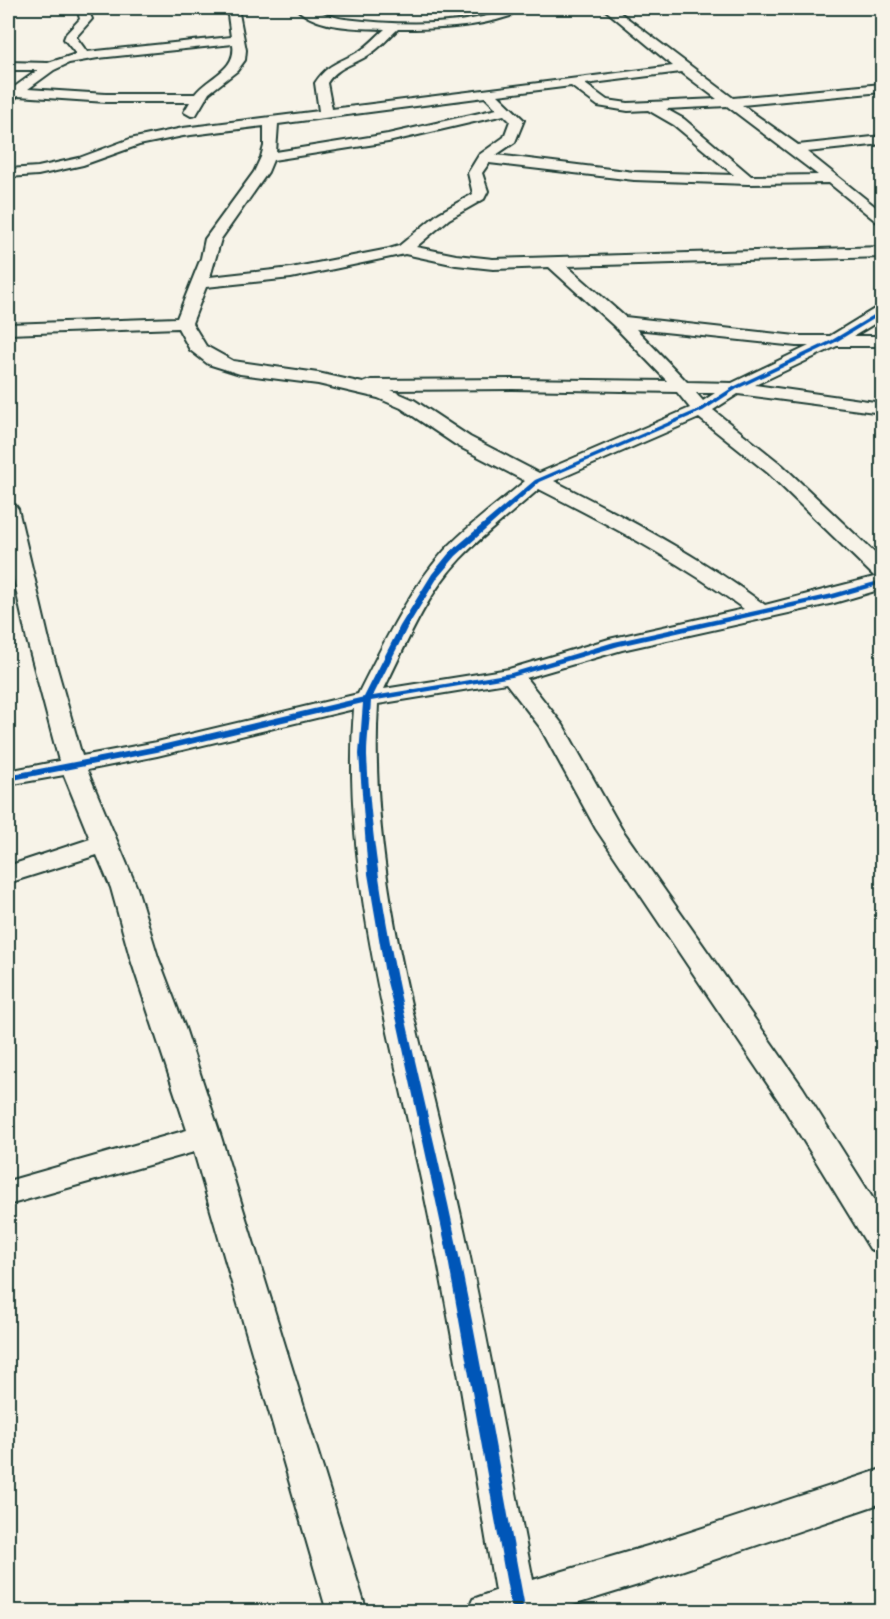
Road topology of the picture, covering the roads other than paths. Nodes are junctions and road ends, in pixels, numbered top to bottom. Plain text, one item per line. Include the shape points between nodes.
1 (82, 8) edge
2 (233, 8) edge
3 (302, 8) edge
4 (509, 8) edge
5 (608, 8) edge
6 (395, 26) junction
7 (236, 40) junction
8 (84, 56) junction
9 (8, 66) edge
10 (50, 67) junction
11 (683, 68) junction
12 (575, 83) junction
13 (882, 88) edge
14 (488, 93) junction
15 (10, 94) edge
16 (198, 98) junction
17 (730, 102) junction
18 (651, 106) junction
19 (364, 108) junction
20 (507, 110) junction
21 (326, 113) junction
22 (271, 121) junction
23 (183, 132) junction
24 (408, 134) junction
25 (882, 140) edge
26 (795, 148) junction
27 (268, 157) junction
28 (484, 158) junction
29 (8, 173) edge
30 (832, 179) junction
31 (748, 180) junction
32 (862, 202) junction
33 (882, 202) edge
34 (882, 219) edge
35 (404, 249) junction
36 (882, 252) edge
37 (552, 261) junction
38 (200, 283) junction
39 (882, 312) edge
40 (620, 322) junction
41 (184, 323) junction
42 (8, 329) edge
43 (834, 341) junction
44 (882, 341) edge
45 (349, 385) junction
46 (682, 387) junction
47 (735, 388) junction
48 (882, 408) edge
49 (701, 410) junction
50 (537, 481) junction
51 (10, 525) edge
52 (882, 571) edge
53 (882, 582) edge
54 (761, 612) junction
55 (512, 675) junction
56 (367, 699) junction
57 (72, 765) junction
58 (8, 778) edge
59 (106, 843) junction
60 (8, 875) edge
61 (205, 1137) junction
62 (8, 1193) edge
63 (882, 1240) edge
64 (882, 1486) edge
65 (502, 1607) edge
66 (347, 1611) edge

1 - 8 street via 86,19 70,39
2 - 7 street
3 - 6 street via 328,20
4 - 6 street via 506,14 483,21
5 - 11 street
6 - 21 street via 369,50 327,71 321,83
7 - 8 street
7 - 16 street via 238,62
8 - 10 street
9 - 10 street
10 - 15 street
11 - 12 street
11 - 17 street
12 - 14 street
12 - 18 street via 603,103
13 - 17 street
14 - 19 street
14 - 20 street
15 - 16 street
16 - 23 street
17 - 18 street
17 - 26 street
18 - 31 street via 679,122
19 - 21 street
19 - 24 street
20 - 24 street
20 - 28 street via 516,120 513,134
21 - 22 street
22 - 23 street
22 - 27 street
23 - 29 street via 135,142 83,161
24 - 27 street via 338,149
25 - 26 street
26 - 30 street
27 - 38 street via 213,239
28 - 31 street via 634,176
28 - 35 street via 475,173 479,196 444,216
30 - 31 street
30 - 32 street
32 - 33 street
32 - 34 street
35 - 37 street via 493,264
35 - 38 street via 291,273
36 - 37 street
37 - 40 street
38 - 41 street
39 - 43 street
40 - 43 street
40 - 46 street
41 - 42 street
41 - 45 street via 192,341 204,354 230,365
43 - 44 street
43 - 47 street
45 - 46 street
45 - 50 street via 387,395
46 - 47 street
46 - 49 street
47 - 48 street
47 - 49 street
49 - 50 street
49 - 52 street via 776,469
50 - 54 street via 646,535 730,587
50 - 56 street via 453,554 435,576
51 - 57 street
53 - 54 street
54 - 55 street via 617,644
55 - 56 street
55 - 63 street via 551,725 609,829 792,1096
56 - 57 street via 158,749
56 - 65 street via 363,754 373,874 390,974 452,1248
57 - 58 street
57 - 59 street
59 - 60 street
59 - 61 street
61 - 62 street
61 - 66 street
64 - 65 street via 651,1563

